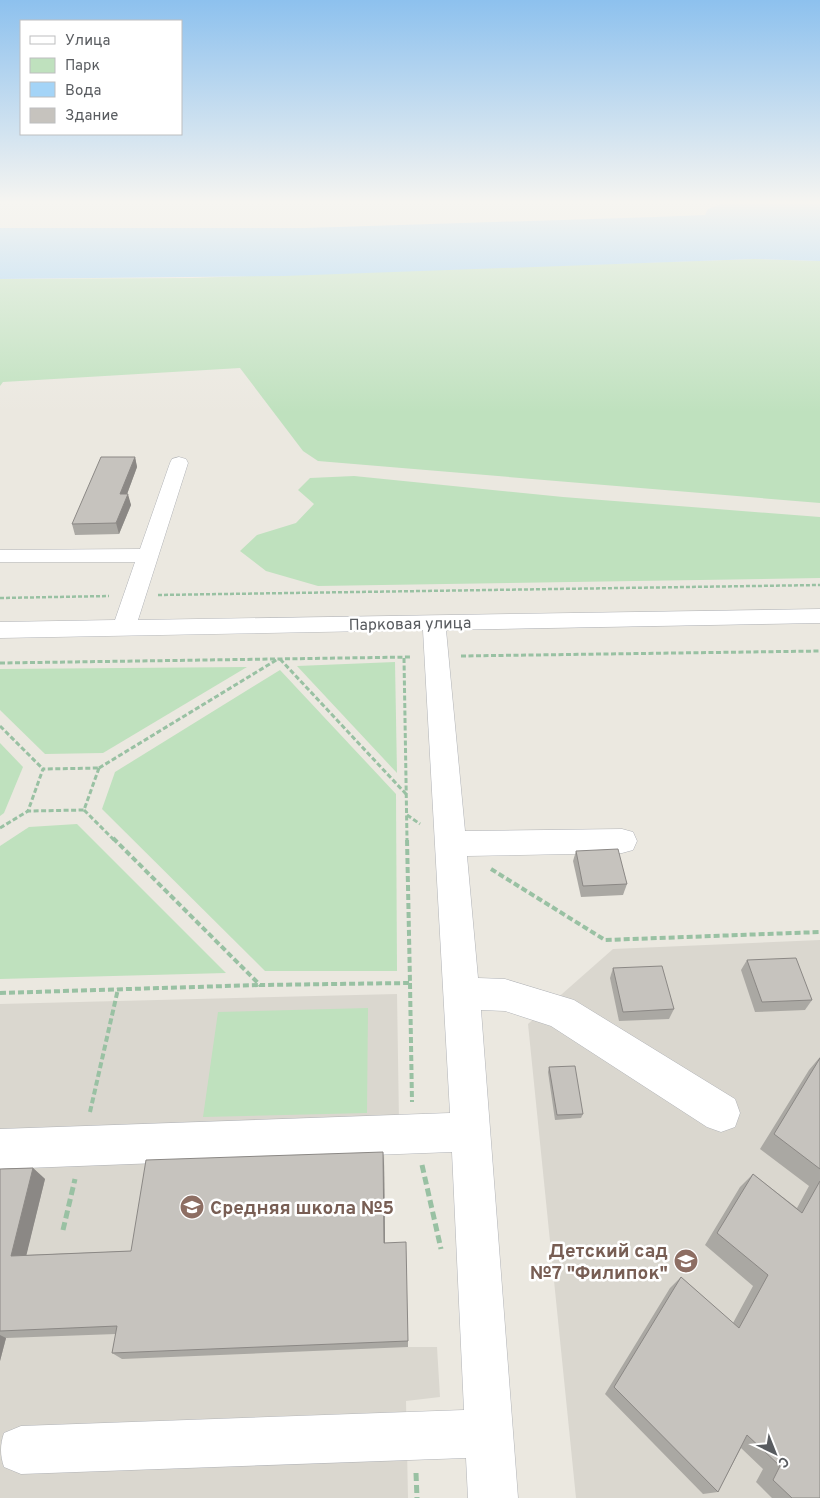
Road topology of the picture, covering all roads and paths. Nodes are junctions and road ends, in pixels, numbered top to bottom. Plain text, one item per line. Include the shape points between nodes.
1 (179, 463) dead end
2 (148, 555) junction
3 (0, 556) edge
4 (820, 584) edge
5 (135, 595) junction
6 (0, 598) edge
7 (820, 616) edge
8 (434, 623) junction
9 (124, 628) junction
10 (0, 630) edge
11 (404, 658) dead end
12 (0, 726) edge
13 (99, 768) junction
14 (43, 769) junction
15 (406, 794) junction
16 (84, 810) junction
17 (28, 811) junction
18 (407, 815) junction
19 (0, 828) edge
20 (622, 841) dead end
21 (451, 844) junction
22 (820, 932) edge
23 (410, 983) junction
24 (260, 985) junction
25 (118, 989) junction
26 (0, 992) edge
27 (462, 995) junction
28 (721, 1113) dead end
29 (470, 1132) junction
30 (415, 1134) junction
31 (82, 1146) junction
32 (0, 1149) edge
33 (63, 1230) dead end
34 (442, 1253) dead end
35 (489, 1433) junction
36 (415, 1435) junction
37 (21, 1450) dead end
38 (417, 1498) edge
39 (493, 1498) edge

1 - 2 street
2 - 3 street
2 - 5 street
4 - 5 path
5 - 6 path
5 - 9 street
7 - 8 street, Парковая улица
8 - 9 street, Парковая улица
8 - 21 street
9 - 10 street, Парковая улица
11 - 15 path
12 - 14 path
13 - 14 path
13 - 15 path via 279,659
13 - 16 path
14 - 17 path
15 - 18 path
16 - 17 path
16 - 24 path
17 - 19 path
18 - 21 path
18 - 23 path
20 - 21 street
21 - 22 path via 605,940
21 - 27 street
23 - 24 path
23 - 30 path
24 - 25 path
25 - 26 path
25 - 31 path
27 - 28 street via 504,995 560,1012
27 - 29 street
29 - 30 street
29 - 35 street
30 - 31 street
30 - 34 path
31 - 32 street
31 - 33 path
35 - 36 street
35 - 39 street
36 - 37 street
36 - 38 path

